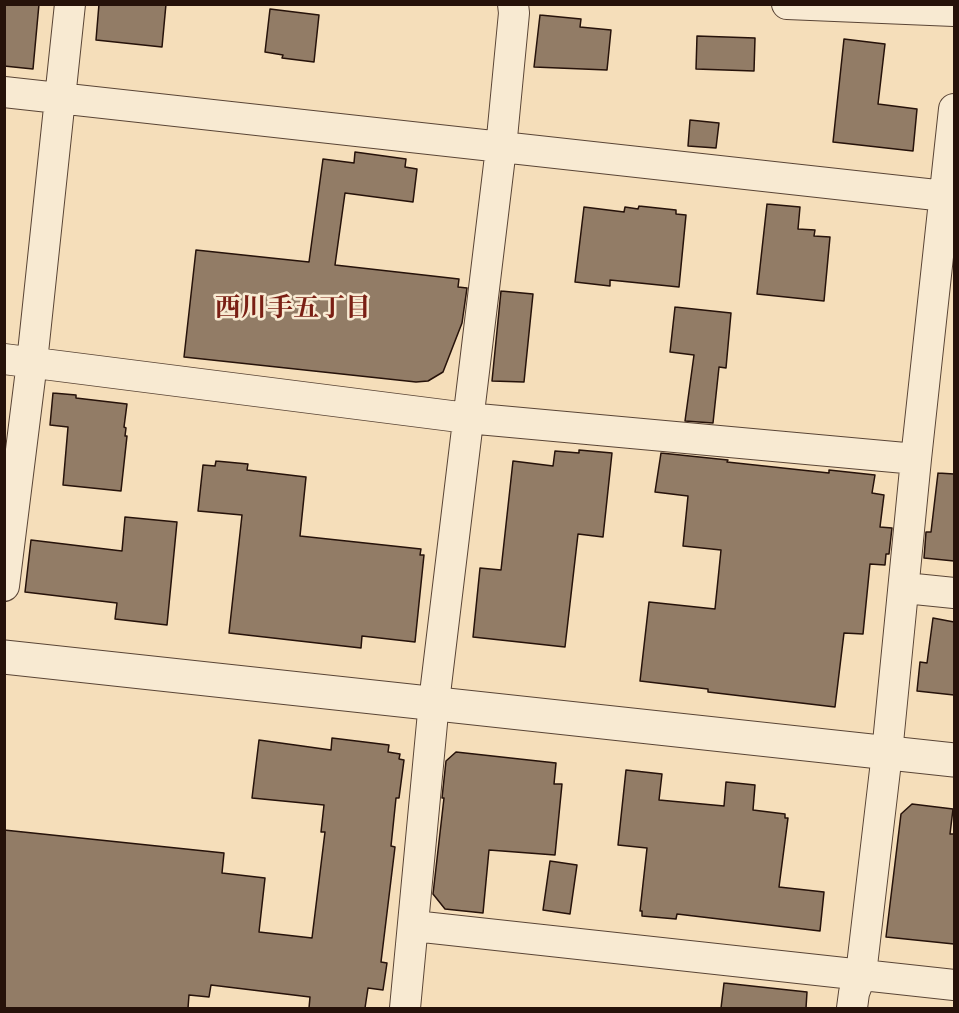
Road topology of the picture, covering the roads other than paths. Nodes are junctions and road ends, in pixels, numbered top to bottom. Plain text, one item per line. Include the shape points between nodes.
1 (69, 4) edge
2 (513, 4) edge
3 (787, 4) edge
4 (954, 11) edge
5 (4, 92) edge
6 (58, 97) junction
7 (954, 109) edge
8 (501, 148) junction
9 (950, 197) edge
10 (18, 360) edge
11 (468, 418) junction
12 (916, 459) junction
13 (4, 586) edge
14 (905, 588) junction
15 (954, 593) edge
16 (4, 657) edge
17 (434, 702) junction
18 (888, 753) junction
19 (954, 760) edge
20 (414, 926) junction
21 (861, 974) junction
22 (954, 985) edge
23 (405, 1008) edge
24 (852, 1008) edge

1 - 6 street
2 - 8 street
3 - 4 street
5 - 6 street
6 - 8 street
6 - 10 street
7 - 9 street
8 - 9 street
8 - 11 street
9 - 12 street
10 - 11 street
10 - 13 street
11 - 12 street
11 - 17 street
12 - 14 street
14 - 15 street
14 - 18 street
16 - 17 street
17 - 18 street
17 - 20 street
18 - 19 street
18 - 21 street
20 - 21 street
20 - 23 street
21 - 22 street
21 - 24 street

